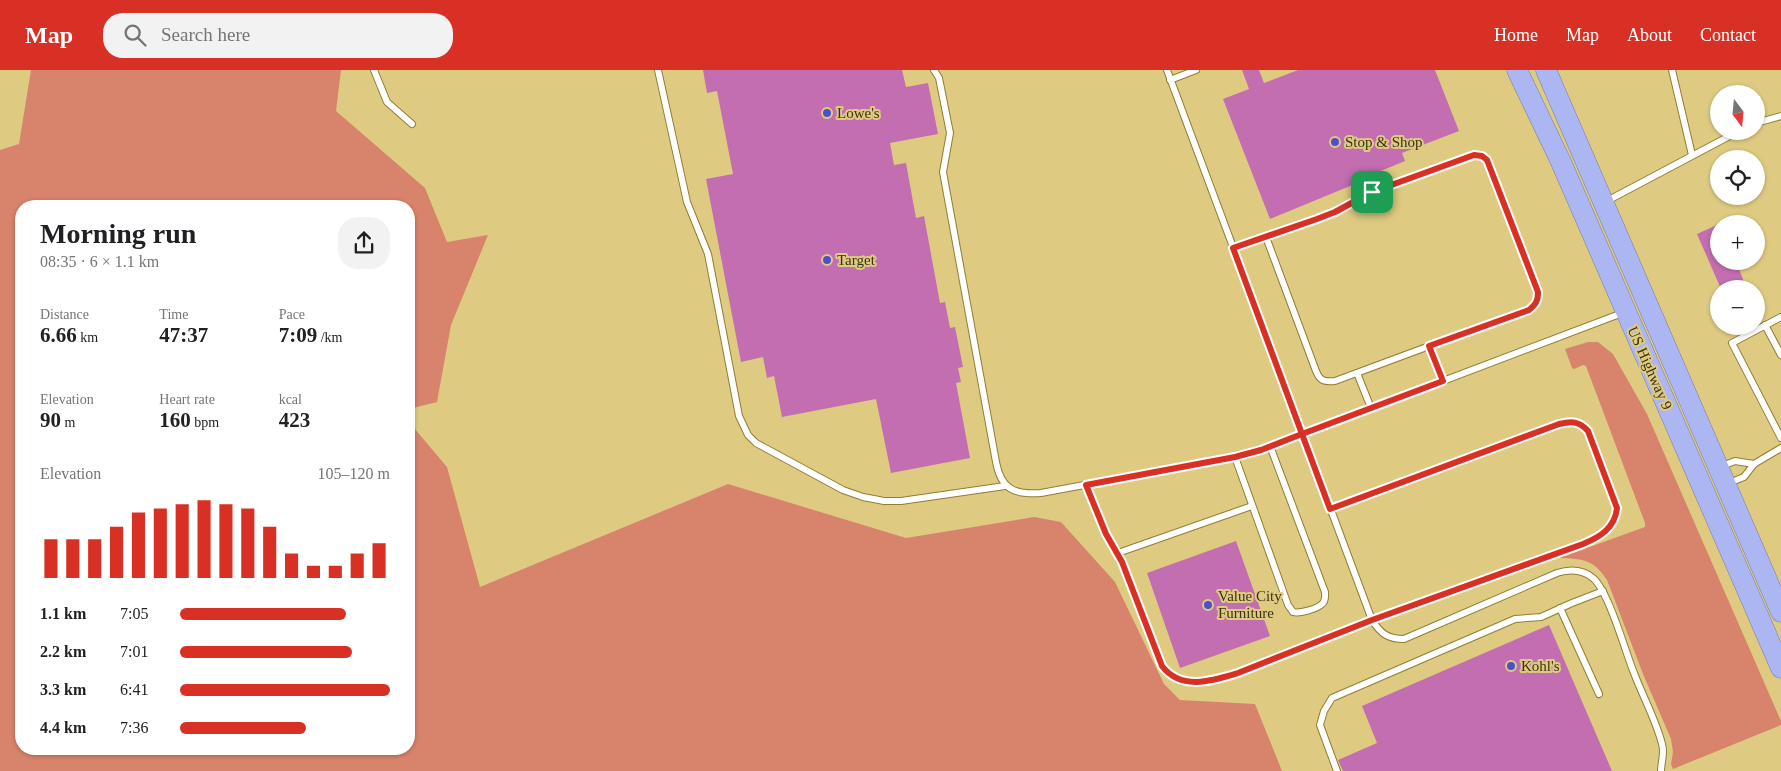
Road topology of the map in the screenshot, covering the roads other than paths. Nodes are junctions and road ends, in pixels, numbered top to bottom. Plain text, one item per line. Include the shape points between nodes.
1 (374, 70) edge
2 (658, 70) edge
3 (934, 70) edge
4 (1166, 70) edge
5 (1196, 70) edge
6 (1517, 70) edge
7 (1546, 70) edge
8 (1672, 70) edge
9 (1170, 80) junction
10 (1781, 116) edge
11 (1765, 120) edge
12 (412, 124) dead end
13 (1721, 140) edge
14 (1692, 155) junction
15 (1604, 203) junction
16 (1266, 237) junction
17 (1233, 248) junction
18 (1626, 312) junction
19 (1781, 317) edge
20 (1765, 326) joint
21 (1748, 335) edge
22 (1429, 346) junction
23 (1781, 355) edge
24 (1357, 373) junction
25 (1443, 381) junction
26 (1371, 408) junction
27 (1302, 434) junction
28 (1781, 438) edge
29 (1270, 446) junction
30 (1781, 448) edge
31 (1235, 457) junction
32 (1754, 464) junction
33 (1722, 476) junction
34 (1086, 485) junction
35 (1005, 486) junction
36 (1252, 506) junction
37 (1330, 509) junction
38 (1118, 553) junction
39 (1603, 591) junction
40 (1560, 608) junction
41 (1781, 612) edge
42 (1372, 620) junction
43 (1781, 668) edge
44 (1599, 694) dead end
45 (1336, 771) edge
46 (1661, 771) edge

1 - 12 lane via 387,102
2 - 35 lane via 687,202 708,254 739,416 748,435 795,465 862,497 901,501
3 - 35 lane via 939,78 950,134 944,178 998,470
4 - 9 lane
5 - 9 lane
6 - 18 highway, US Highway 9
7 - 15 highway, US Highway 9
8 - 14 lane
9 - 17 lane
10 - 11 lane
13 - 14 lane
14 - 15 lane
15 - 33 highway, US Highway 9
16 - 17 lane
16 - 22 lane via 1335,212 1377,190 1474,155 1482,156 1487,160 1538,292 1538,300 1529,310
16 - 24 lane via 1319,378 1335,381
17 - 27 lane
18 - 25 lane
18 - 43 highway, US Highway 9
19 - 20 lane
20 - 23 lane
21 - 28 lane via 1732,343
22 - 24 lane
22 - 25 lane
24 - 26 lane
25 - 26 lane
26 - 27 lane
27 - 29 lane
27 - 37 lane
29 - 31 lane
29 - 36 lane via 1324,592 1322,605 1298,613 1288,605
30 - 32 lane
31 - 34 lane
31 - 36 lane
32 - 33 lane via 1744,477
32 - 33 lane via 1735,460
33 - 41 highway, US Highway 9
34 - 35 lane via 1033,494
34 - 38 lane via 1106,534
36 - 38 lane
37 - 42 lane
37 - 42 lane via 1559,424 1576,422 1588,431 1617,508 1612,524 1605,532 1583,544
38 - 42 lane via 1162,666 1167,673 1185,681 1215,680
39 - 40 lane
39 - 42 lane via 1585,573 1567,570 1404,639 1384,635
39 - 46 lane via 1658,731 1663,747
40 - 44 lane
40 - 45 lane via 1541,617 1515,619 1332,698 1320,725

